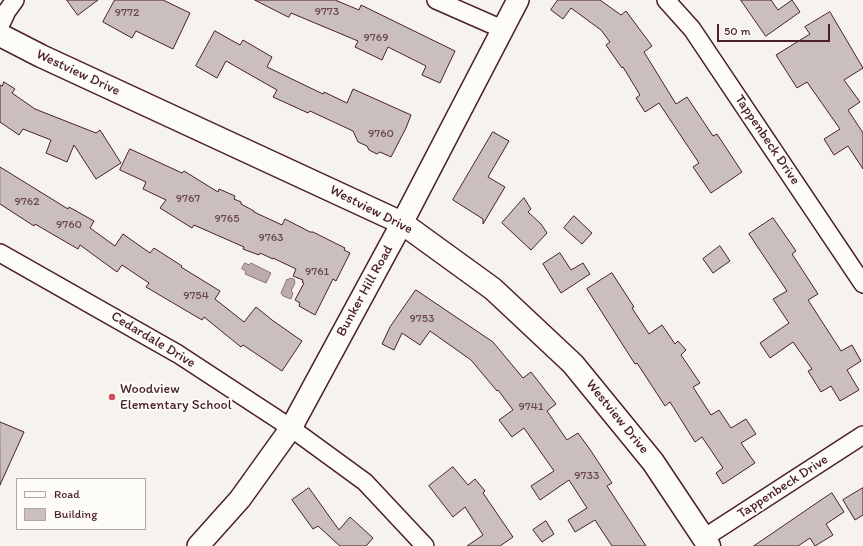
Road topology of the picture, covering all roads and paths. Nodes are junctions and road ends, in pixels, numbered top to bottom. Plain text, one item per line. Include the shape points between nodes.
1 (15, 0) edge
2 (436, 0) edge
3 (518, 0) edge
4 (666, 0) edge
5 (0, 26) edge
6 (502, 29) junction
7 (0, 35) edge
8 (402, 223) junction
9 (0, 253) edge
10 (863, 284) edge
11 (291, 428) junction
12 (863, 436) edge
13 (706, 542) edge
14 (198, 546) edge
15 (425, 546) edge

1 - 5 street
2 - 6 street
3 - 6 street, Bunker Hill Road
4 - 10 street, Tappenbeck Drive via 692,29
6 - 8 street, Bunker Hill Road
7 - 8 main road, Westview Drive
8 - 11 street, Bunker Hill Road
8 - 13 main road, Westview Drive via 493,289 573,364 653,462
9 - 11 street, Cedardale Drive via 178,354
11 - 14 street, Bunker Hill Road via 240,500
11 - 15 street, Cedardale Drive via 365,482
12 - 13 street, Tappenbeck Drive

